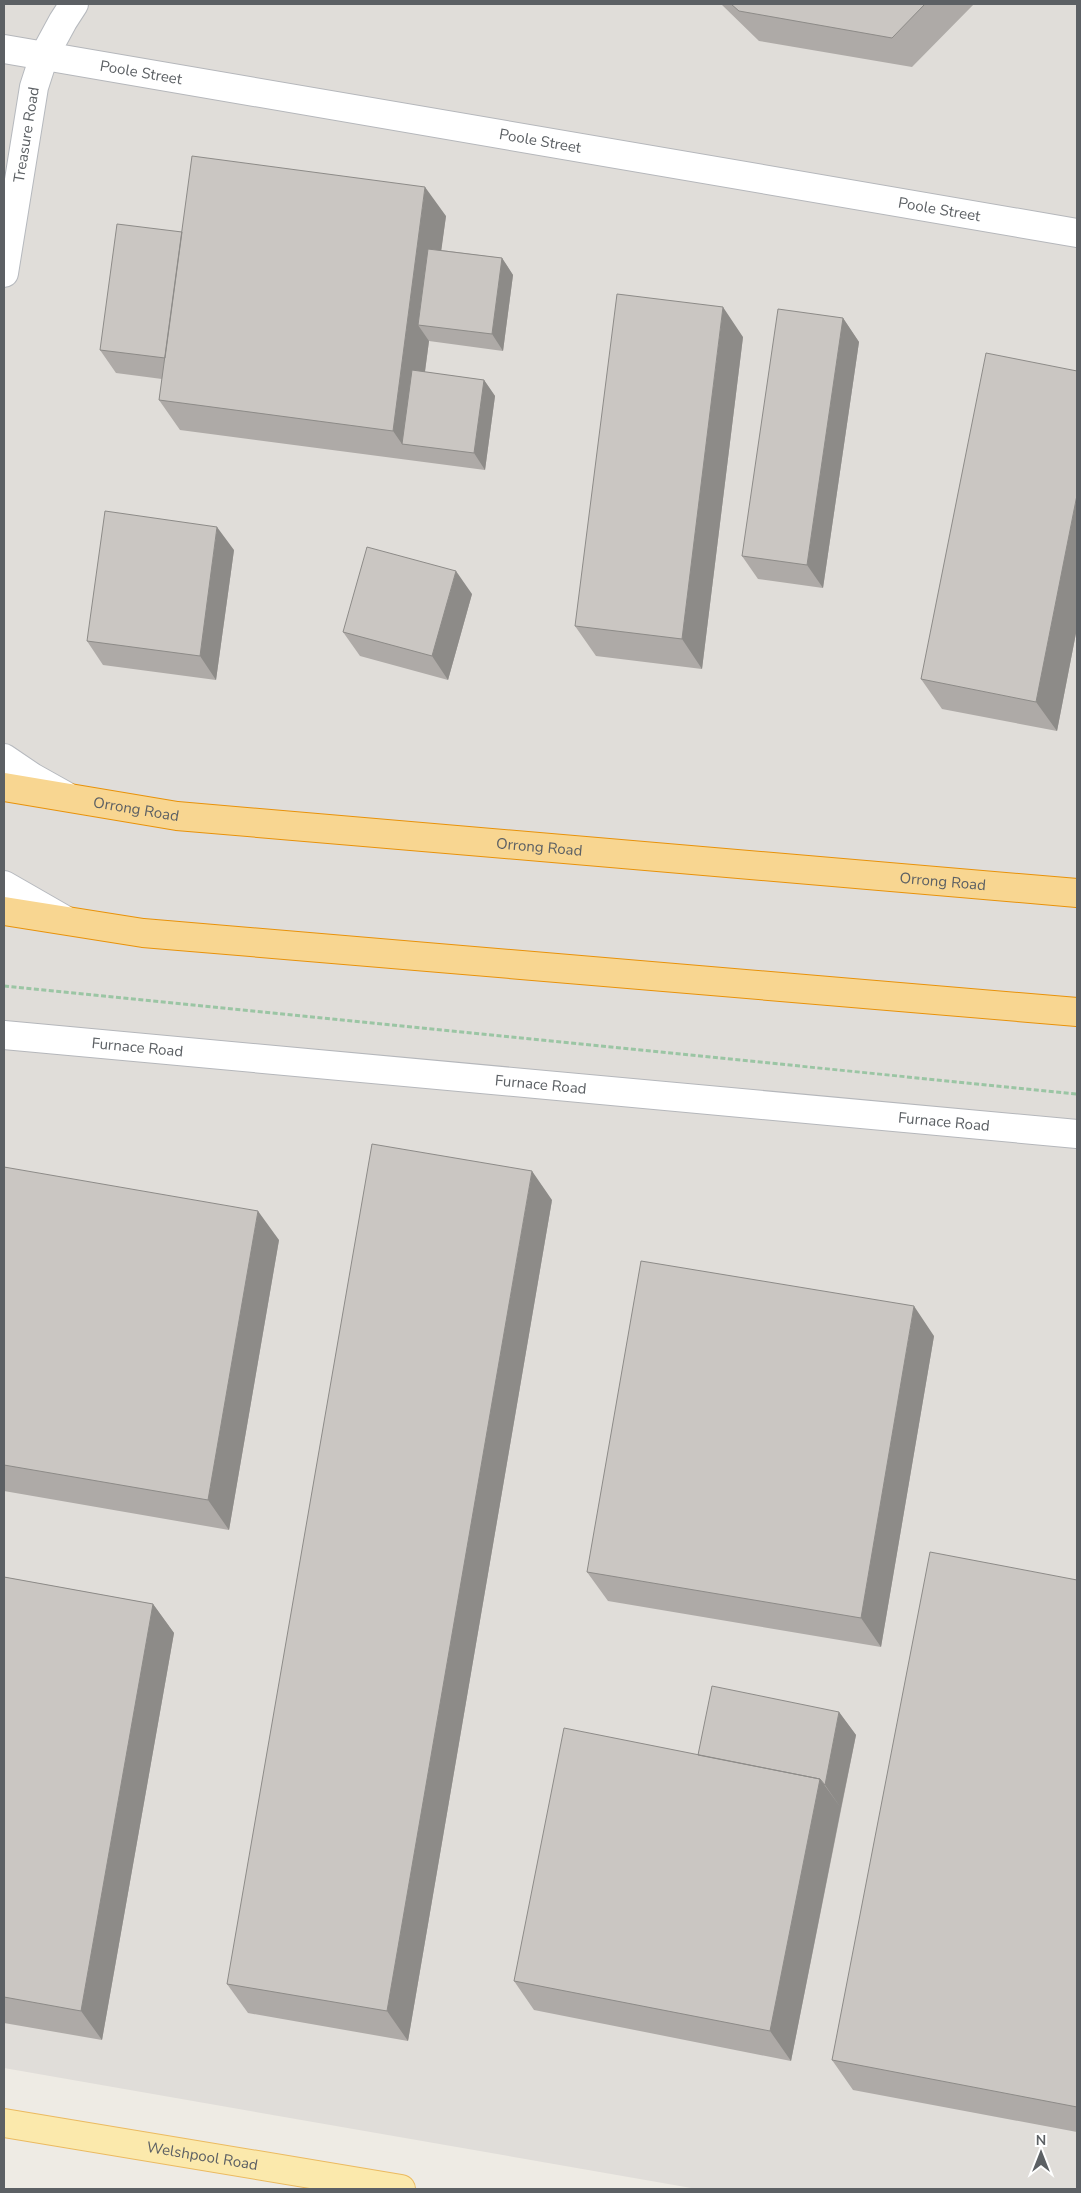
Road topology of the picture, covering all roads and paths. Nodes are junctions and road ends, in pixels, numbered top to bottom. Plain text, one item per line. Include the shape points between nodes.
1 (74, 4) edge
2 (4, 48) edge
3 (44, 56) junction
4 (1077, 233) edge
5 (4, 273) edge
6 (4, 758) edge
7 (4, 787) edge
8 (70, 798) junction
9 (4, 885) edge
10 (1077, 893) edge
11 (4, 911) edge
12 (66, 921) junction
13 (4, 986) edge
14 (1077, 1012) edge
15 (4, 1035) edge
16 (1077, 1094) edge
17 (1077, 1134) edge
18 (4, 2123) edge
19 (401, 2189) edge

1 - 3 street, Treasure Road
2 - 3 street, Poole Street
3 - 4 street, Poole Street
3 - 5 street, Treasure Road via 33,94
6 - 8 street
7 - 8 highway, Orrong Road
8 - 10 highway, Orrong Road via 177,816
9 - 12 street
11 - 12 highway
12 - 14 highway via 153,934
13 - 16 path
15 - 17 street, Furnace Road
18 - 19 main road, Welshpool Road

